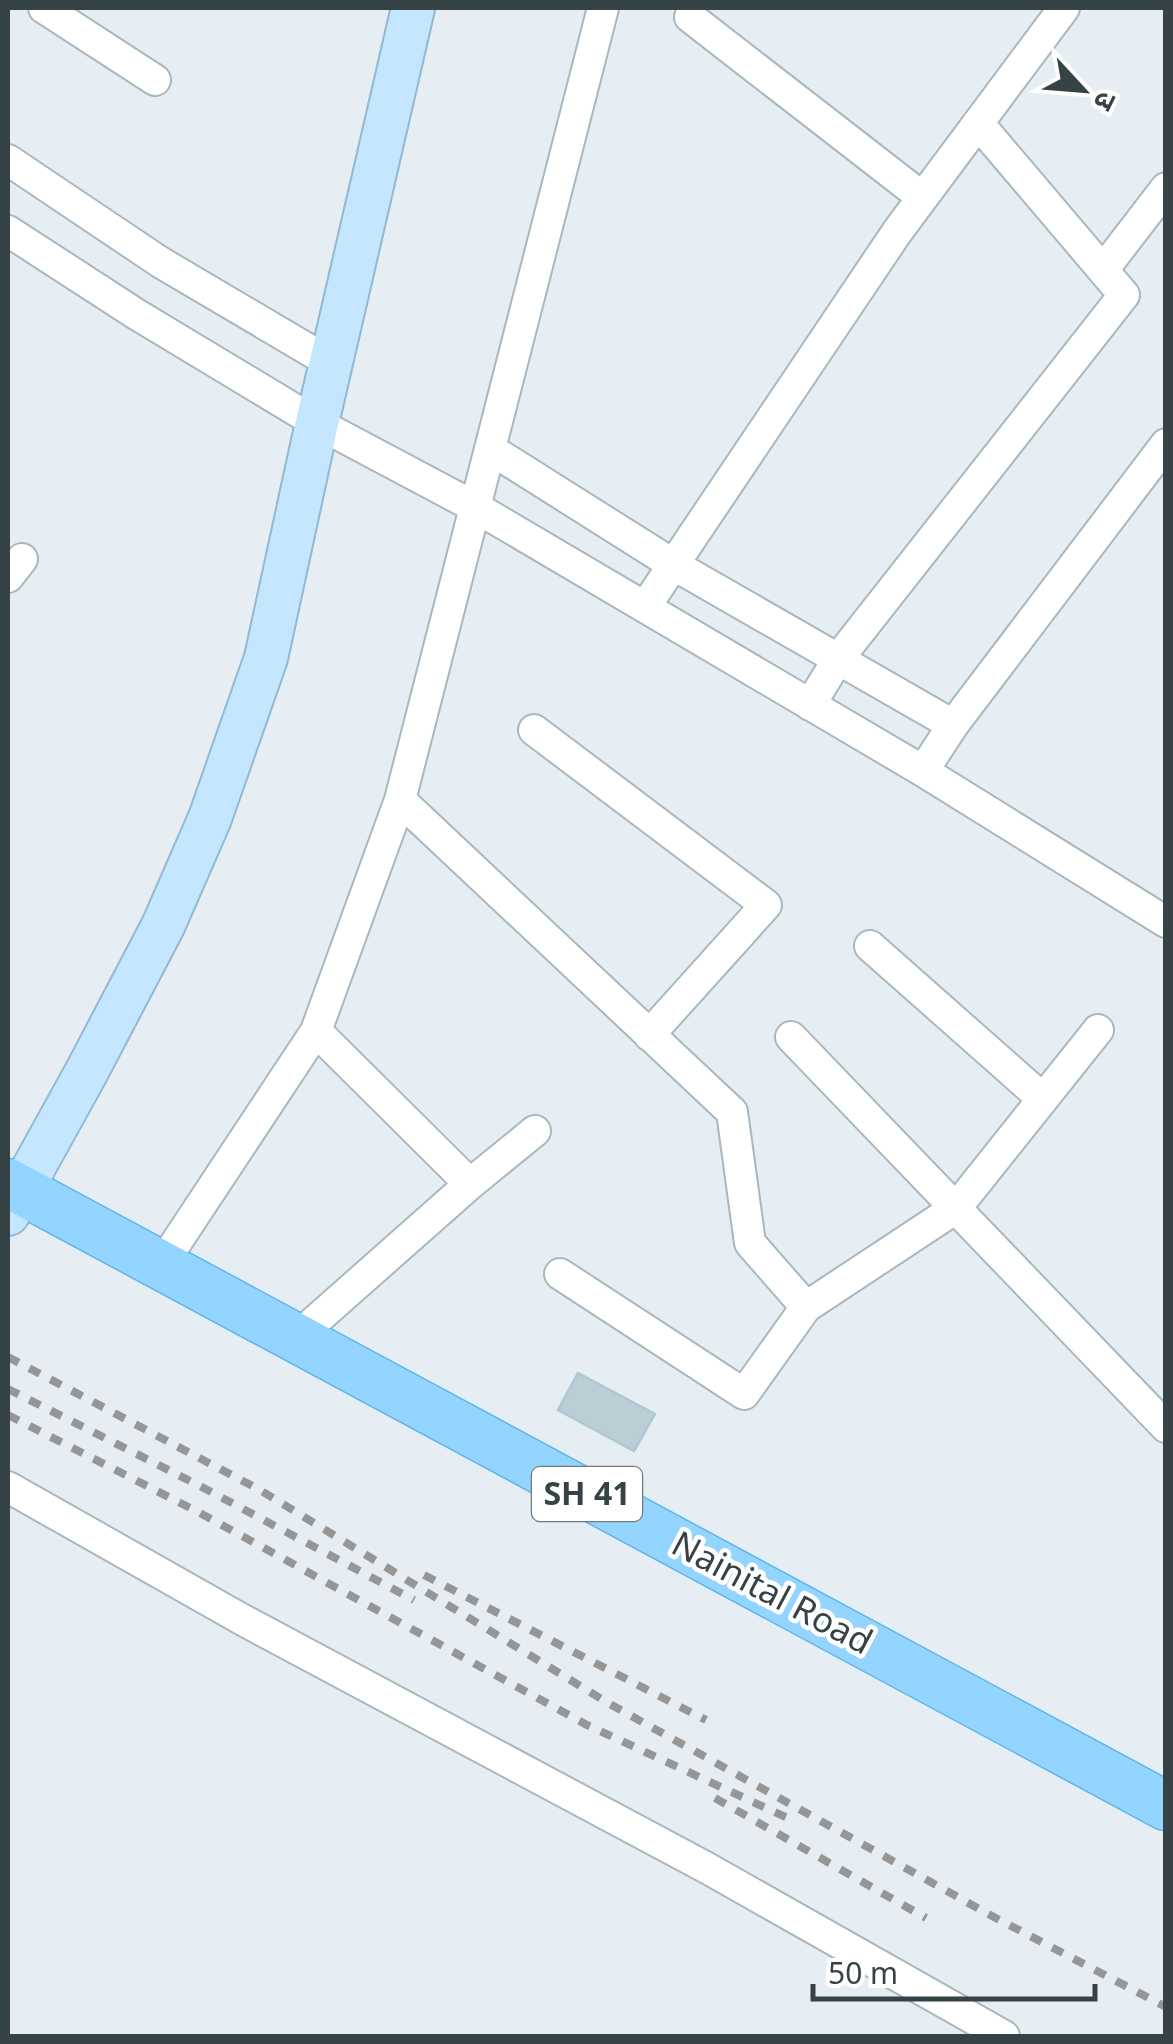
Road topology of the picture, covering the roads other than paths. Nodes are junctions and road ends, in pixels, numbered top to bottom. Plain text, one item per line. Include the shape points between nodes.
1 (44, 8) edge
2 (413, 8) edge
3 (602, 8) edge
4 (1064, 8) edge
5 (690, 18) dead end
6 (155, 80) dead end
7 (978, 122) junction
8 (8, 160) edge
9 (1166, 188) edge
10 (922, 197) junction
11 (8, 231) edge
12 (1103, 270) junction
13 (331, 364) junction
14 (317, 423) junction
15 (1166, 444) edge
16 (490, 449) junction
17 (475, 506) junction
18 (674, 565) junction
19 (645, 607) junction
20 (838, 659) junction
21 (810, 705) junction
22 (953, 725) junction
23 (534, 730) dead end
24 (923, 771) junction
25 (400, 800) junction
26 (1166, 922) edge
27 (870, 946) dead end
28 (1098, 1030) dead end
29 (316, 1031) junction
30 (650, 1035) junction
31 (791, 1037) dead end
32 (1043, 1100) junction
33 (534, 1131) dead end
34 (470, 1184) junction
35 (12, 1196) edge
36 (956, 1208) junction
37 (162, 1264) junction
38 (560, 1274) dead end
39 (806, 1307) junction
40 (296, 1337) junction
41 (1166, 1426) edge
42 (8, 1487) edge
43 (1166, 1806) edge
44 (1004, 2036) edge

1 - 6 street
2 - 13 street
3 - 16 street
4 - 7 street
5 - 10 street
7 - 10 street
7 - 12 street
8 - 13 street via 160,262
9 - 12 street
10 - 18 street
11 - 14 street
12 - 20 street via 1124,294
13 - 14 street
14 - 17 street
14 - 35 street via 266,658 210,818 163,926
15 - 22 street
16 - 17 street
16 - 18 street
17 - 19 street
17 - 25 street
18 - 19 street
18 - 20 street
19 - 21 street
20 - 21 street
20 - 22 street
21 - 24 street
22 - 24 street
23 - 30 street via 766,905
24 - 26 street
25 - 29 street
25 - 30 street
27 - 32 street
28 - 32 street
29 - 34 street
29 - 37 street
30 - 39 street via 732,1112 750,1244
31 - 36 street
32 - 36 street
33 - 34 street
34 - 40 street
35 - 37 main road, Nainital Road / SH 41
36 - 39 street
36 - 41 street
37 - 40 main road, Nainital Road / SH 41
38 - 39 street via 744,1394
40 - 43 main road, Nainital Road / SH 41
42 - 44 street

